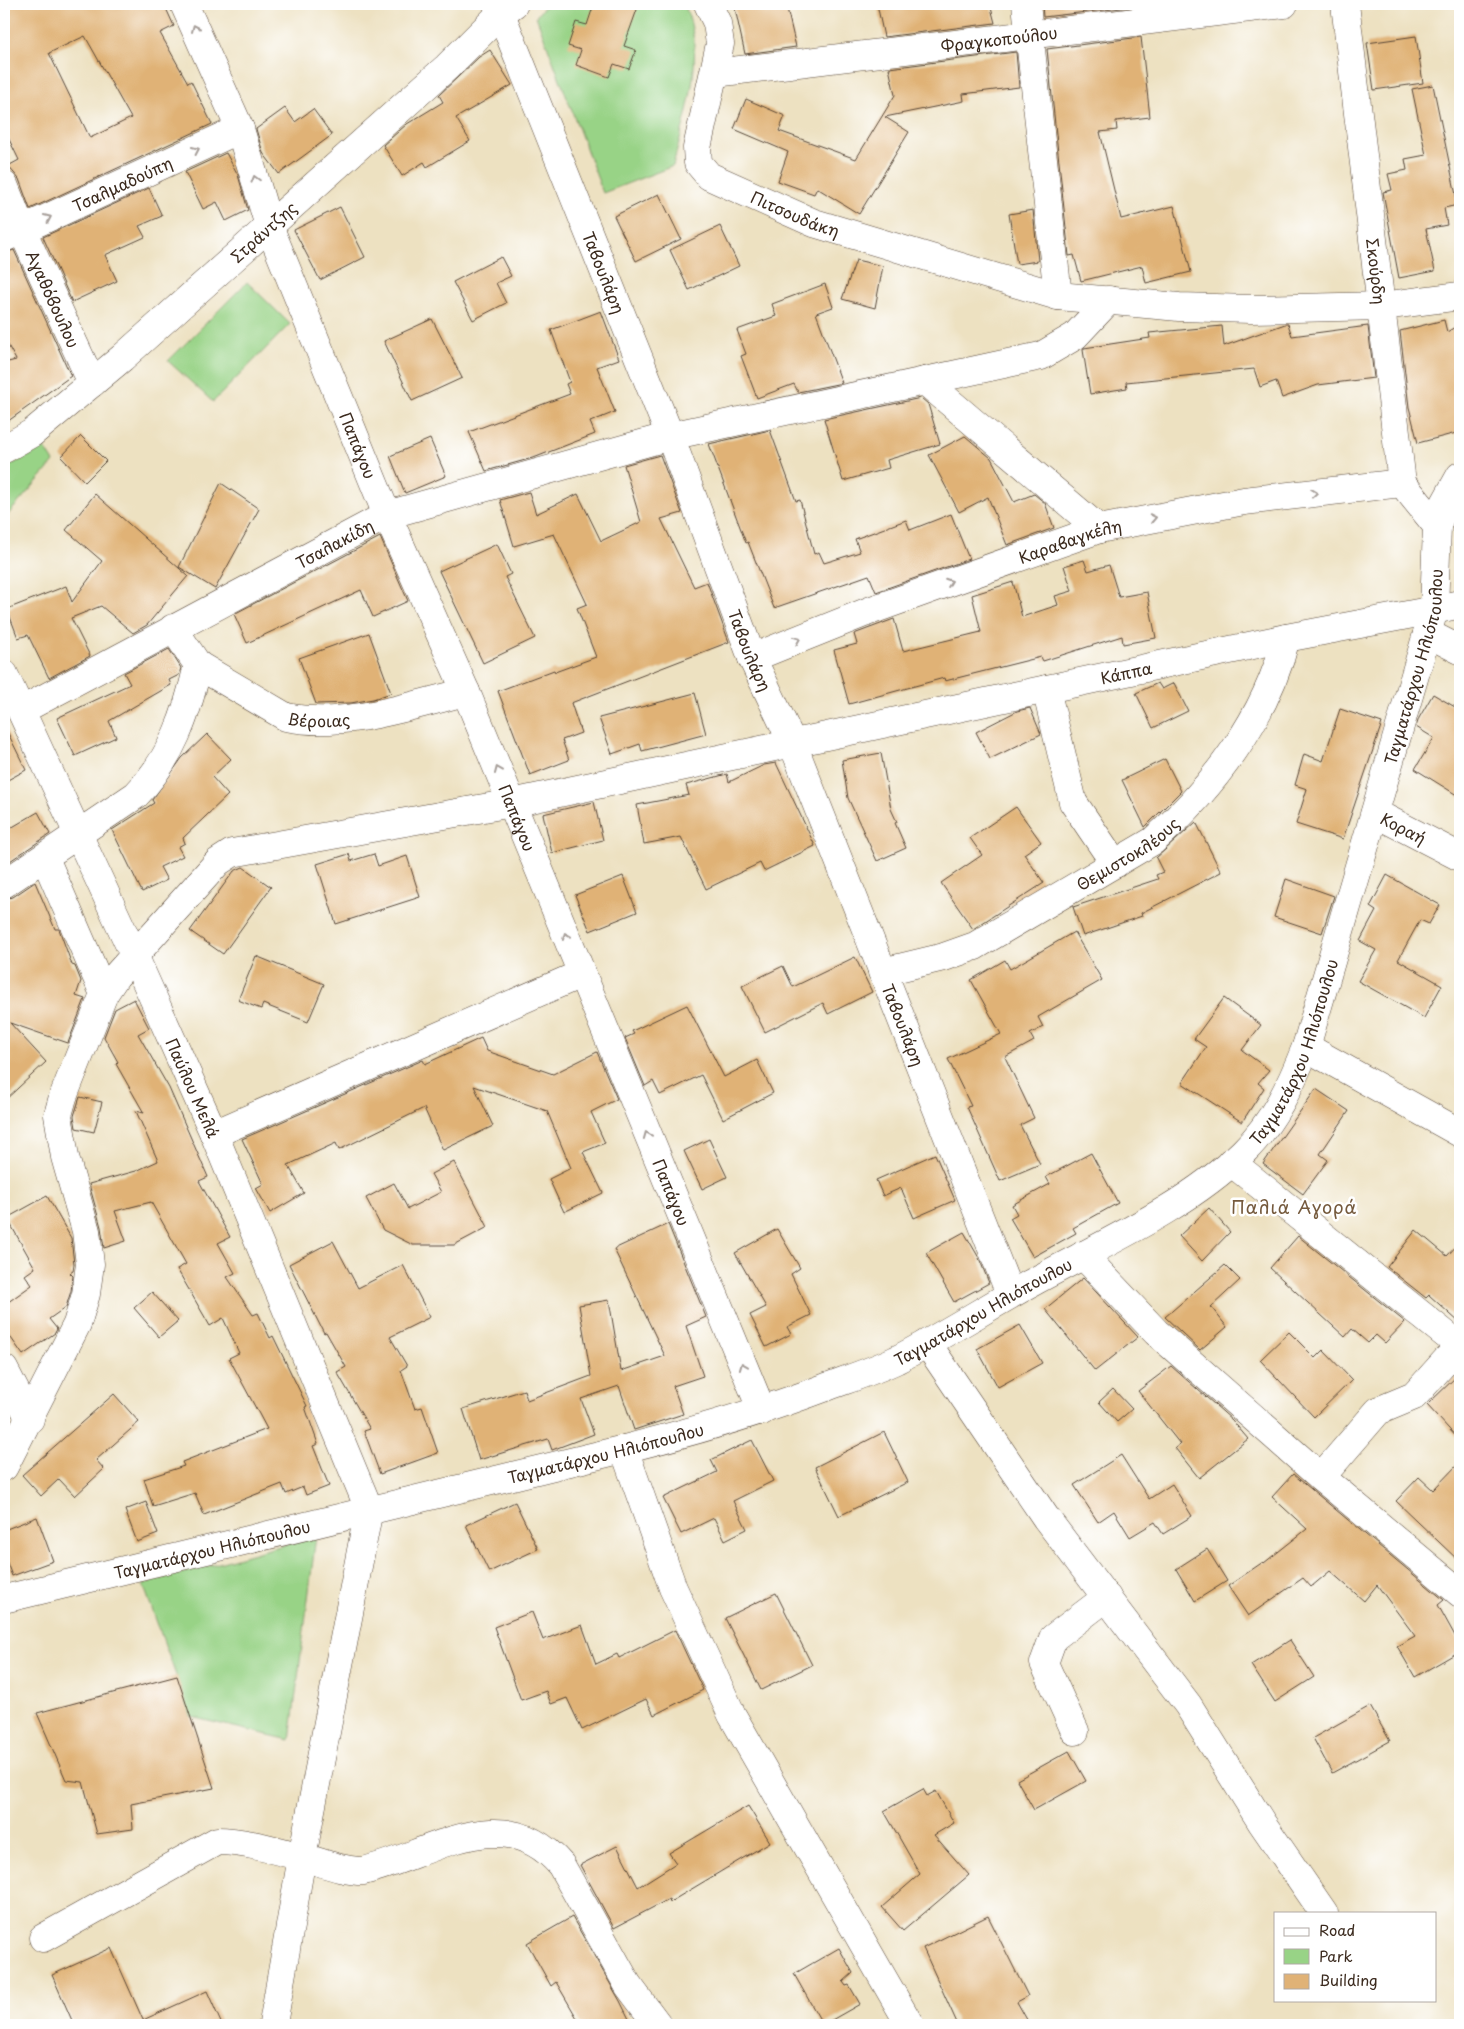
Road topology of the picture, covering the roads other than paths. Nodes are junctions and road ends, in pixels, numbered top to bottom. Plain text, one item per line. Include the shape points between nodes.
1 (184, 4) edge
2 (708, 4) edge
3 (1026, 4) edge
4 (1284, 4) edge
5 (1345, 4) edge
6 (504, 7) edge
7 (1030, 36) junction
8 (715, 73) junction
9 (240, 129) junction
10 (4, 185) edge
11 (269, 226) junction
12 (13, 234) edge
13 (1058, 296) junction
14 (1460, 296) edge
15 (1109, 300) junction
16 (1382, 306) junction
17 (925, 381) junction
18 (92, 384) junction
19 (670, 436) junction
20 (4, 449) edge
21 (1460, 476) edge
22 (1402, 483) junction
23 (387, 515) junction
24 (1438, 526) junction
25 (1099, 529) junction
26 (1460, 604) edge
27 (1431, 622) junction
28 (173, 628) junction
29 (1286, 638) junction
30 (1460, 650) edge
31 (752, 658) junction
32 (198, 665) junction
33 (4, 674) edge
34 (1046, 689) junction
35 (466, 692) junction
36 (22, 710) junction
37 (792, 742) junction
38 (512, 802) junction
39 (1375, 813) junction
40 (78, 834) junction
41 (1460, 857) edge
42 (45, 858) junction
43 (1116, 864) junction
44 (4, 884) edge
45 (134, 955) junction
46 (882, 972) junction
47 (581, 974) junction
48 (104, 994) junction
49 (1306, 1047) junction
50 (1460, 1133) edge
51 (214, 1134) junction
52 (1231, 1162) junction
53 (1083, 1256) junction
54 (1010, 1294) junction
55 (928, 1343) junction
56 (1460, 1345) edge
57 (4, 1369) edge
58 (762, 1411) junction
59 (30, 1419) junction
60 (624, 1449) junction
61 (4, 1467) edge
62 (1321, 1477) junction
63 (369, 1509) junction
64 (1460, 1593) edge
65 (1107, 1597) junction
66 (4, 1599) edge
67 (1074, 1730) dead end
68 (302, 1857) junction
69 (1323, 1912) edge
70 (43, 1938) dead end
71 (273, 2024) edge
72 (658, 2025) edge
73 (910, 2025) edge

9 -> 1 street, Παπάγου
2 - 8 street, Πιτσουδάκη via 717,23 720,44
3 - 7 street
4 - 7 street, Φραγκοπούλου
5 - 16 street, Σκούρδη
6 - 11 street, Στράντζης via 447,67
6 - 19 street, Ταβουλάρη
7 - 8 street, Φραγκοπούλου
7 - 13 street
8 - 13 street, Πιτσουδάκη via 697,148 698,163 709,176 814,223
11 -> 9 street, Παπάγου
12 -> 9 street, Τσαλμαδούπη
10 - 12 street, Αγαθόβουλου
11 - 18 street, Στράντζης
11 - 23 street, Παπάγου
12 - 18 street, Αγαθόβουλου
13 - 15 street, Πιτσουδάκη
14 - 16 street, Πιτσουδάκη
15 - 16 street, Πιτσουδάκη via 1179,307 1251,309
15 - 17 street, Τσαλακίδη via 1074,336 1041,356
16 - 22 street, Σκούρδη
17 - 19 street, Τσαλακίδη
17 - 25 street
18 - 20 street, Στράντζης via 32,433
19 - 23 street, Τσαλακίδη
19 - 31 street, Ταβουλάρη
21 - 24 street, Ταγματάρχου Ηλιόπουλου via 1445,503
22 - 24 street
25 -> 22 street, Καραβαγκέλη via 1244,501
23 - 28 street, Τσαλακίδη
23 - 35 street, Παπάγου
24 - 27 street, Ταγματάρχου Ηλιόπουλου
31 -> 25 street, Καραβαγκέλη via 869,611
26 - 27 street, Κάππα
27 - 29 street, Κάππα
27 - 30 street
27 - 39 street, Ταγματάρχου Ηλιόπουλου
28 - 32 street, Βέροιας
28 - 36 street, Τσαλακίδη
29 - 34 street, Κάππα
29 - 43 street, Θεμιστοκλέους via 1272,682 1244,734 1221,767 1176,820 1152,841
31 - 37 street, Ταβουλάρη
32 - 35 street, Βέροιας via 271,710 302,720 346,718
32 - 40 street via 176,740 148,784
33 - 36 street, Παύλου Μελά
34 - 37 street, Κάππα
34 - 43 street via 1073,802
38 -> 35 street, Παπάγου
36 - 40 street, Παύλου Μελά
37 - 38 street, Κάππα
37 - 46 street, Ταβουλάρη
38 - 45 street, Κάππα via 232,853 218,862
47 -> 38 street, Παπάγου
39 - 41 street, Κοραή
39 - 49 street, Ταγματάρχου Ηλιόπουλου
40 - 42 street
40 - 45 street, Παύλου Μελά
42 - 44 street
42 - 48 street
43 - 46 street, Θεμιστοκλέους via 975,946
45 - 48 street, Κάππα
45 - 51 street, Παύλου Μελά
46 - 54 street, Ταβουλάρη
47 - 51 street
58 -> 47 street, Παπάγου
48 - 59 street, Κάππα via 58,1115 65,1157 86,1231 90,1264 86,1294 77,1324
49 - 50 street
49 - 52 street, Ταγματάρχου Ηλιόπουλου via 1290,1086 1268,1122
51 - 63 street, Παύλου Μελά
52 - 53 street, Ταγματάρχου Ηλιόπουλου via 1177,1203
52 - 56 street
53 - 54 street, Ταγματάρχου Ηλιόπουλου
53 - 62 street via 1156,1332
54 - 55 street, Ταγματάρχου Ηλιόπουλου
55 - 58 street, Ταγματάρχου Ηλιόπουλου via 894,1361
55 - 65 street via 1046,1518
56 - 62 street via 1414,1396 1378,1410
57 - 59 street
58 - 60 street, Ταγματάρχου Ηλιόπουλου
59 - 61 street, Κάππα
60 - 63 street, Ταγματάρχου Ηλιόπουλου
60 - 73 street via 673,1588 732,1715
62 - 64 street
63 - 66 street, Ταγματάρχου Ηλιόπουλου
63 - 68 street
65 - 67 street via 1053,1638 1044,1664
65 - 69 street via 1188,1705 1262,1824
68 - 70 street via 230,1841 216,1841
68 - 71 street
68 - 72 street via 347,1871 362,1871 476,1833 498,1832 534,1842 549,1851 561,1865 628,1984

